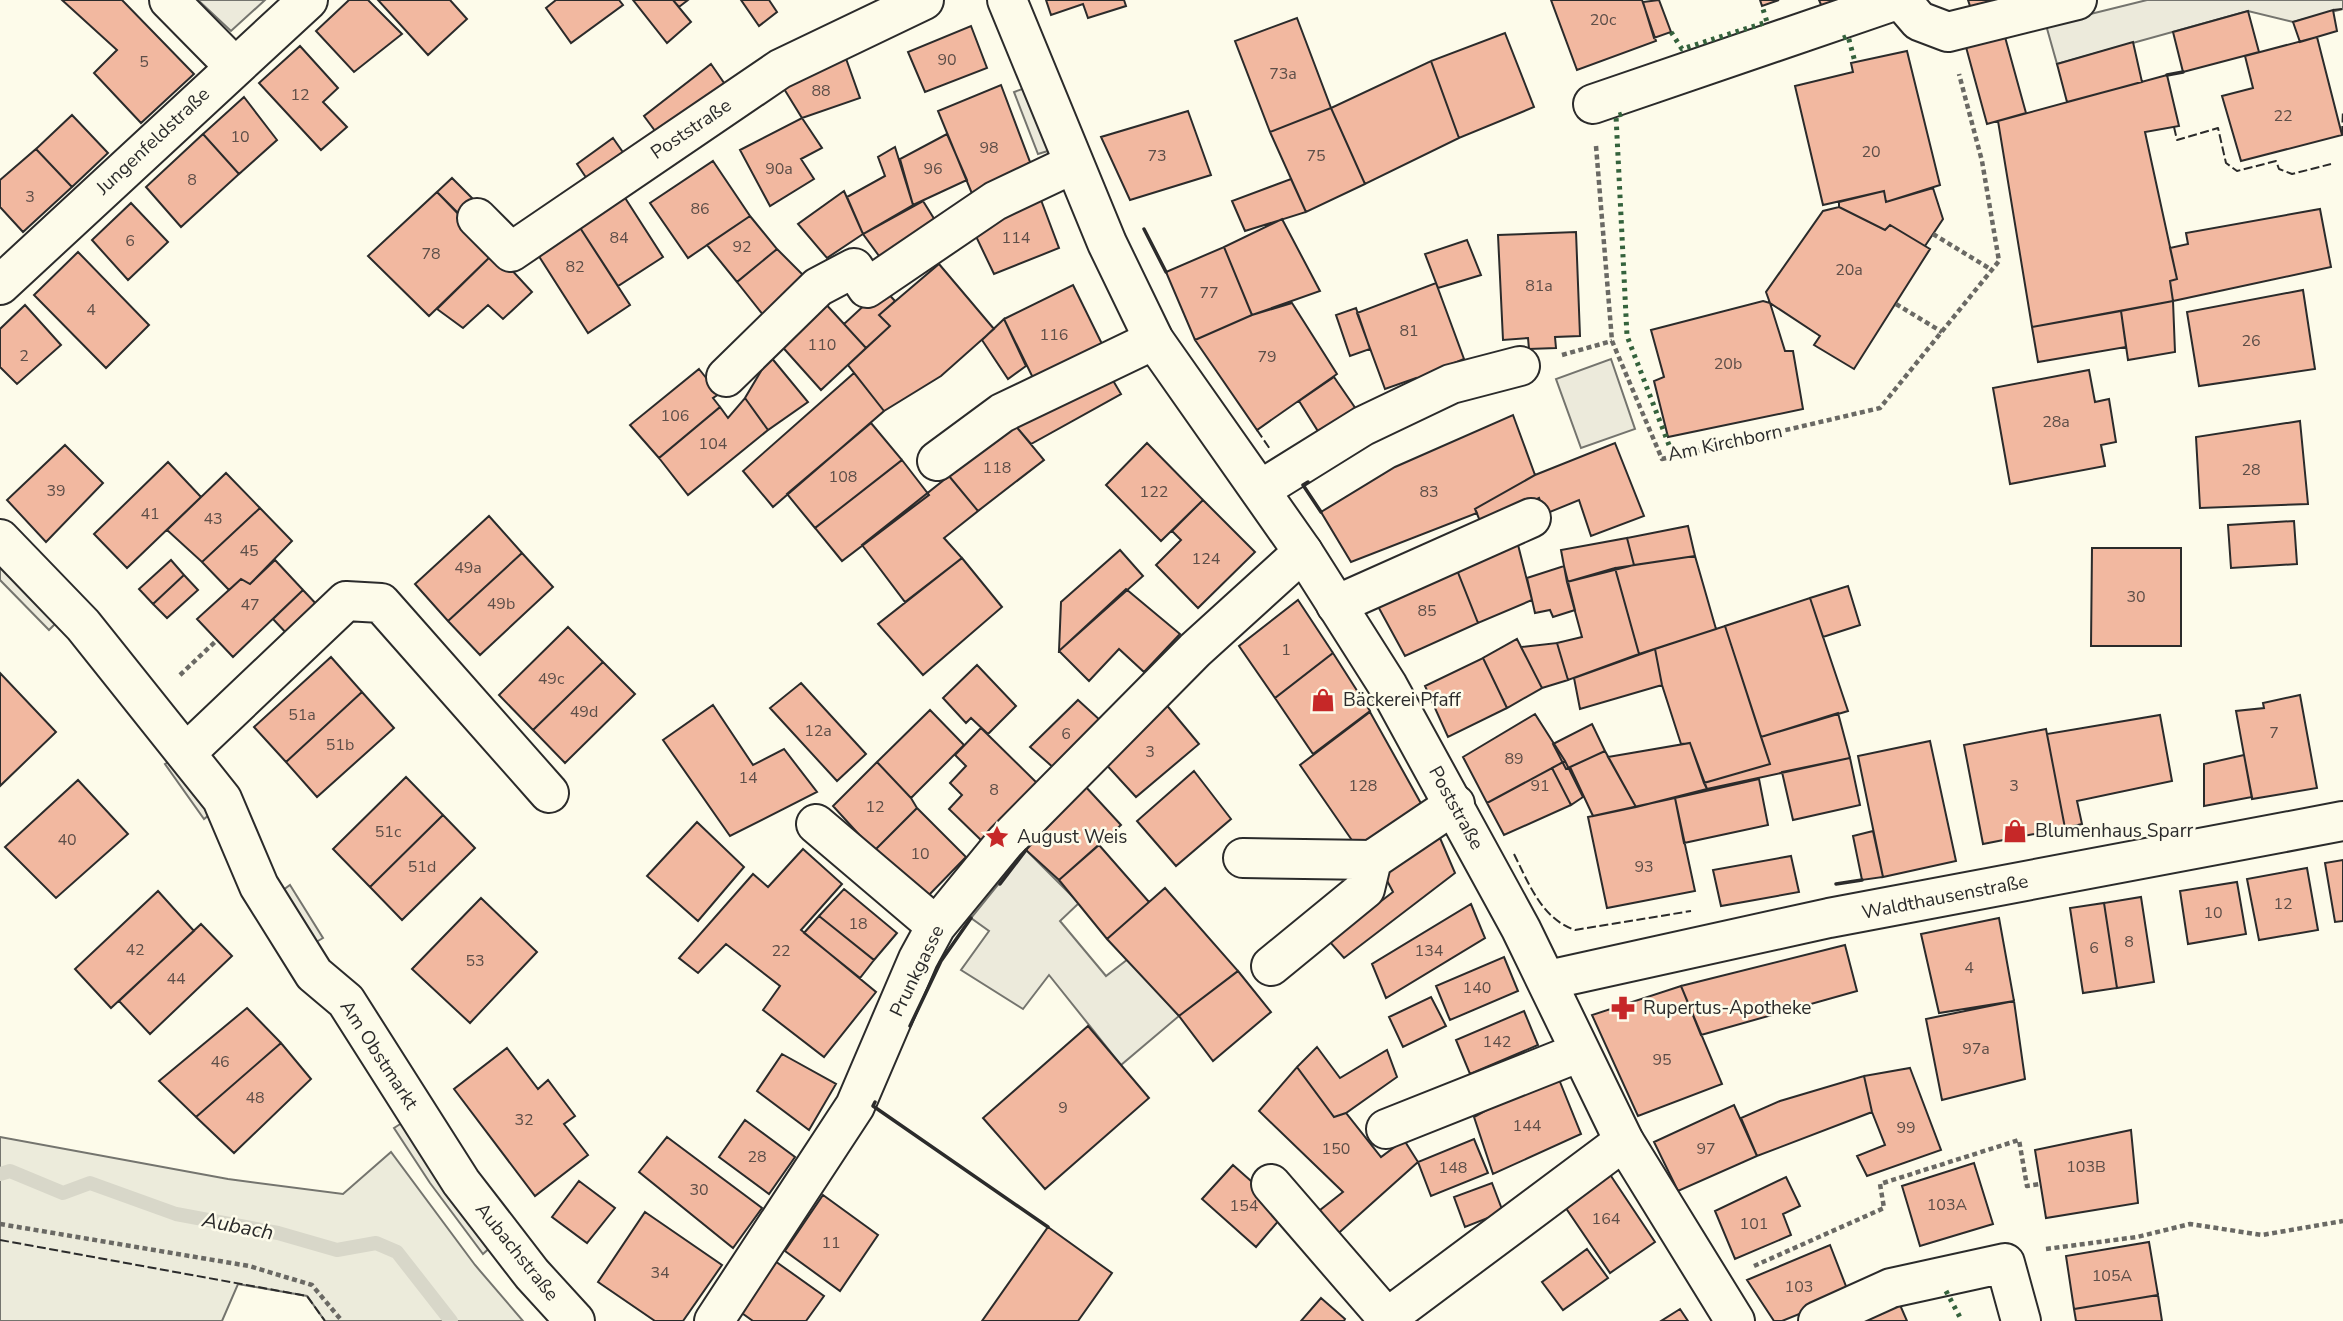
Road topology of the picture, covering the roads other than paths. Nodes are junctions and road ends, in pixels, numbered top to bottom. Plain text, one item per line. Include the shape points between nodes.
1 (169, 0) edge
2 (308, 0) edge
3 (924, 0) edge
4 (1007, 0) edge
5 (1899, 0) edge
6 (2077, 0) edge
7 (234, 66) junction
8 (1592, 104) road end
9 (1073, 164) junction
10 (477, 218) dead end
11 (0, 285) edge
12 (1154, 340) junction
13 (1520, 366) road end
14 (726, 377) dead end
15 (937, 461) dead end
16 (1260, 490) junction
17 (1531, 518) dead end
18 (0, 539) edge
19 (1303, 552) junction
20 (1336, 605) junction
21 (186, 753) junction
22 (550, 793) dead end
23 (1455, 804) junction
24 (2343, 821) edge
25 (817, 824) dead end
26 (1243, 858) dead end
27 (1372, 860) junction
28 (936, 926) junction
29 (1271, 966) dead end
30 (1548, 980) junction
31 (1580, 1052) junction
32 (1386, 1129) dead end
33 (1624, 1141) junction
34 (461, 1182) joint
35 (1271, 1184) dead end
36 (575, 1321) edge
37 (714, 1321) edge
38 (1735, 1321) edge
39 (1818, 1321) edge
40 (2021, 1321) edge

1 - 7 street
2 - 7 street, Jungenfeldstraße
3 - 10 street, Poststraße via 780,69 511,252
4 - 9 street, Poststraße
5 - 6 street via 1919,21 1948,32
5 - 8 street
7 - 11 street, Jungenfeldstraße
9 - 12 street, Poststraße
9 - 14 street via 995,201 867,288 854,268 818,287
12 - 15 street via 1002,413
12 - 16 street, Poststraße
13 - 16 street via 1451,384 1363,426
16 - 19 street, Poststraße
17 - 20 street
18 - 21 street, Am Obstmarkt via 83,625
19 - 20 street, Poststraße
19 - 28 street, Prunkgasse via 1195,650 1005,842
20 - 23 street, Poststraße
21 - 22 street via 346,601 381,603
21 - 34 street, Am Obstmarkt via 222,799 259,886 314,974 346,1001
23 - 27 street
23 - 30 street, Poststraße
24 - 30 street, Waldthausenstraße via 1829,918
25 - 28 street
26 - 27 street
27 - 29 street via 1365,889
28 - 37 street, Prunkgasse via 855,1106
30 - 31 street, Poststraße
31 - 32 street
31 - 33 street, Poststraße
33 - 35 street via 1387,1318
33 - 38 street, Poststraße
34 - 36 street, Aubachstraße
39 - 40 street via 1891,1288 2006,1263

